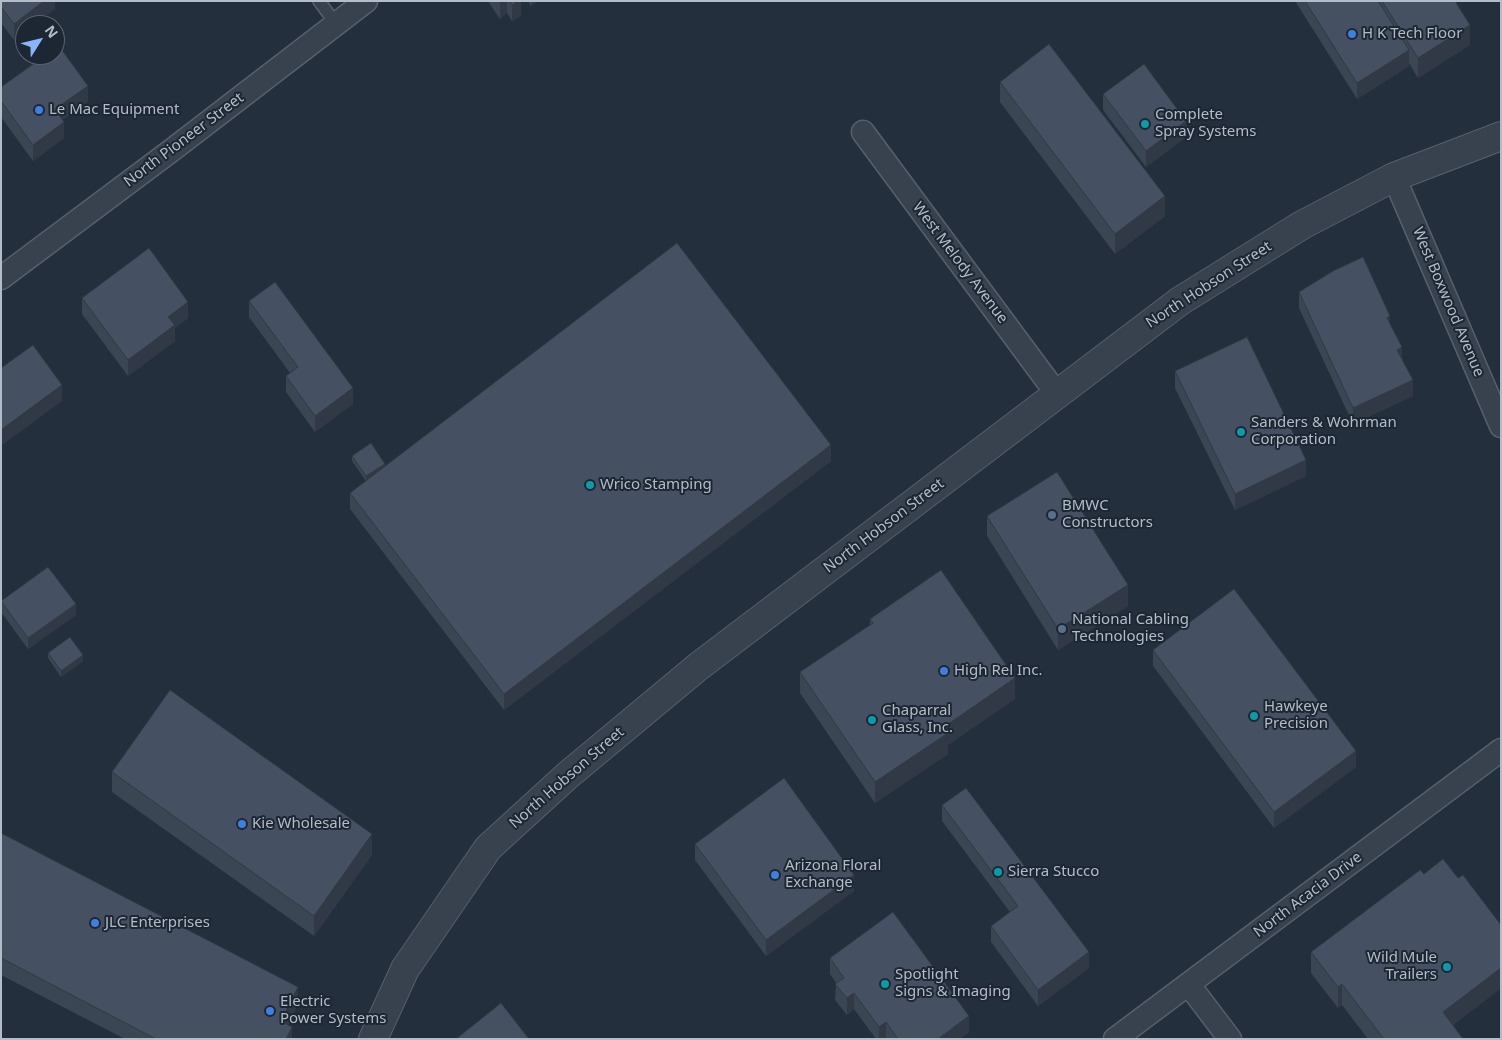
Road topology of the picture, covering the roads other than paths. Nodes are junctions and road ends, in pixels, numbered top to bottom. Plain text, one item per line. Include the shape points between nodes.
1 (319, 1) edge
2 (366, 1) edge
3 (336, 24) junction
4 (863, 132) dead end
5 (1501, 136) edge
6 (1394, 177) junction
7 (1, 278) edge
8 (1057, 394) junction
9 (1501, 426) edge
10 (1501, 750) edge
11 (1189, 985) junction
12 (373, 1039) edge
13 (1115, 1039) edge
14 (1230, 1039) edge

1 - 3 lane
2 - 3 street, North Pioneer Street
3 - 7 street, North Pioneer Street
4 - 8 street, West Melody Avenue
5 - 6 street, North Hobson Street
6 - 8 street, North Hobson Street via 1302,225 1180,301
6 - 9 street, West Boxwood Avenue
8 - 12 street, North Hobson Street via 699,666 568,775 488,848 405,969
10 - 11 street, North Acacia Drive
11 - 13 street, North Acacia Drive
11 - 14 street

